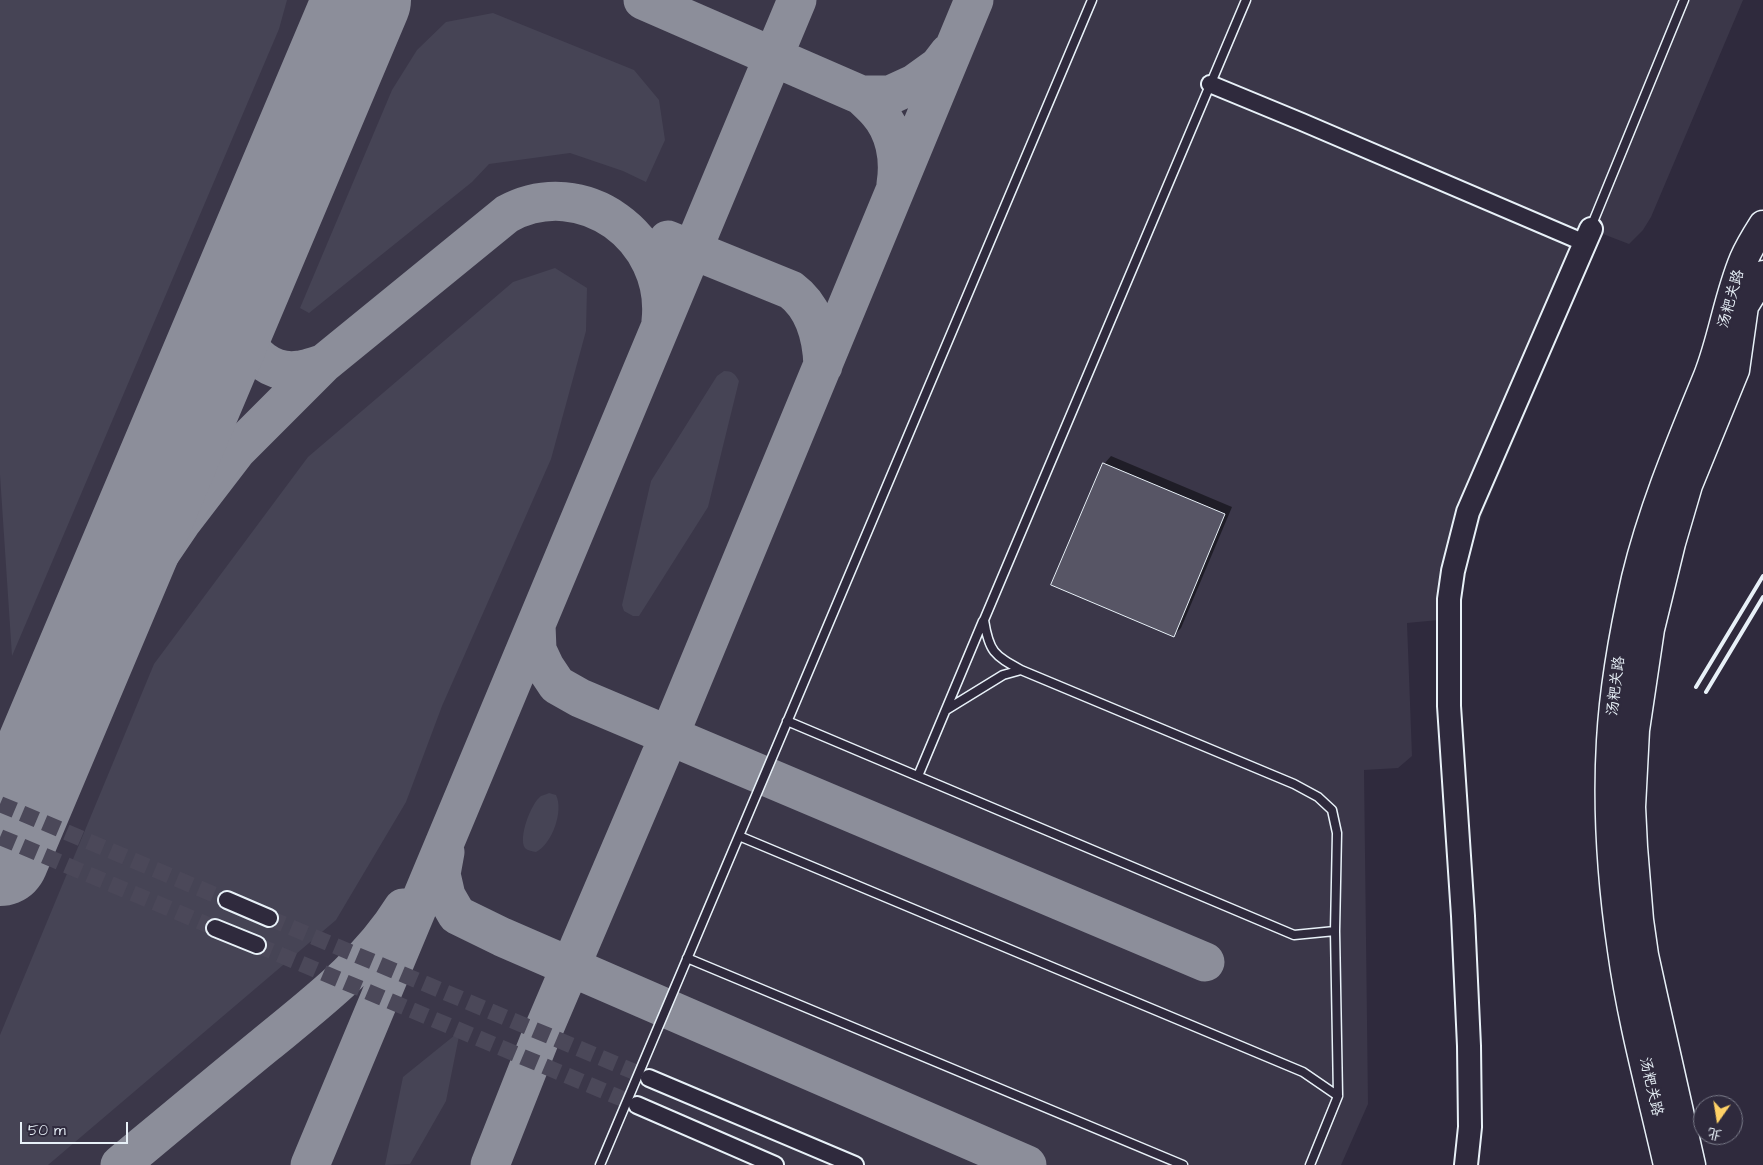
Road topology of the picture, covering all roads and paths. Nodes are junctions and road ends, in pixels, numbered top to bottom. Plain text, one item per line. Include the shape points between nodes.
1 (1092, 0) edge
2 (1246, 0) edge
3 (1684, 0) edge
4 (1210, 84) junction
5 (1763, 225) edge
6 (1588, 236) junction
7 (1763, 275) edge
8 (984, 620) junction
9 (1021, 670) junction
10 (946, 710) junction
11 (787, 721) junction
12 (918, 776) junction
13 (739, 836) junction
14 (227, 900) tunnel mouth
15 (269, 918) tunnel mouth
16 (215, 928) tunnel mouth
17 (1335, 931) junction
18 (257, 945) tunnel mouth
19 (687, 958) junction
20 (649, 1078) tunnel mouth
21 (1338, 1096) junction
22 (637, 1105) tunnel mouth
23 (600, 1165) edge
24 (775, 1165) edge
25 (855, 1165) edge
26 (1184, 1165) edge
27 (1310, 1165) edge
28 (1466, 1165) edge
29 (1668, 1165) edge
30 (1691, 1165) edge

1 - 11 lane
2 - 4 lane
3 - 6 lane
4 - 6 street
4 - 8 lane
5 - 29 highway, 汤粑关路 via 1744,260 1714,360 1647,540 1630,608 1615,696 1610,780 1614,884 1628,985
6 - 28 street via 1468,512 1449,599 1449,706 1470,1084
7 - 30 highway, 汤粑关路 via 1744,306 1735,370 1688,485 1668,551 1650,628 1634,730 1631,807 1641,928 1652,996
8 - 9 lane via 987,639 996,656
8 - 10 lane
9 - 10 lane via 1003,675
9 - 17 lane via 1294,784 1318,797 1332,810 1337,833
10 - 12 lane
11 - 12 lane
11 - 13 lane
12 - 17 lane via 1294,935
13 - 19 lane
13 - 21 lane via 1303,1072
14 - 15 street
16 - 18 street
17 - 21 lane
19 - 23 lane
19 - 26 lane
20 - 25 street
21 - 27 lane
22 - 24 street

